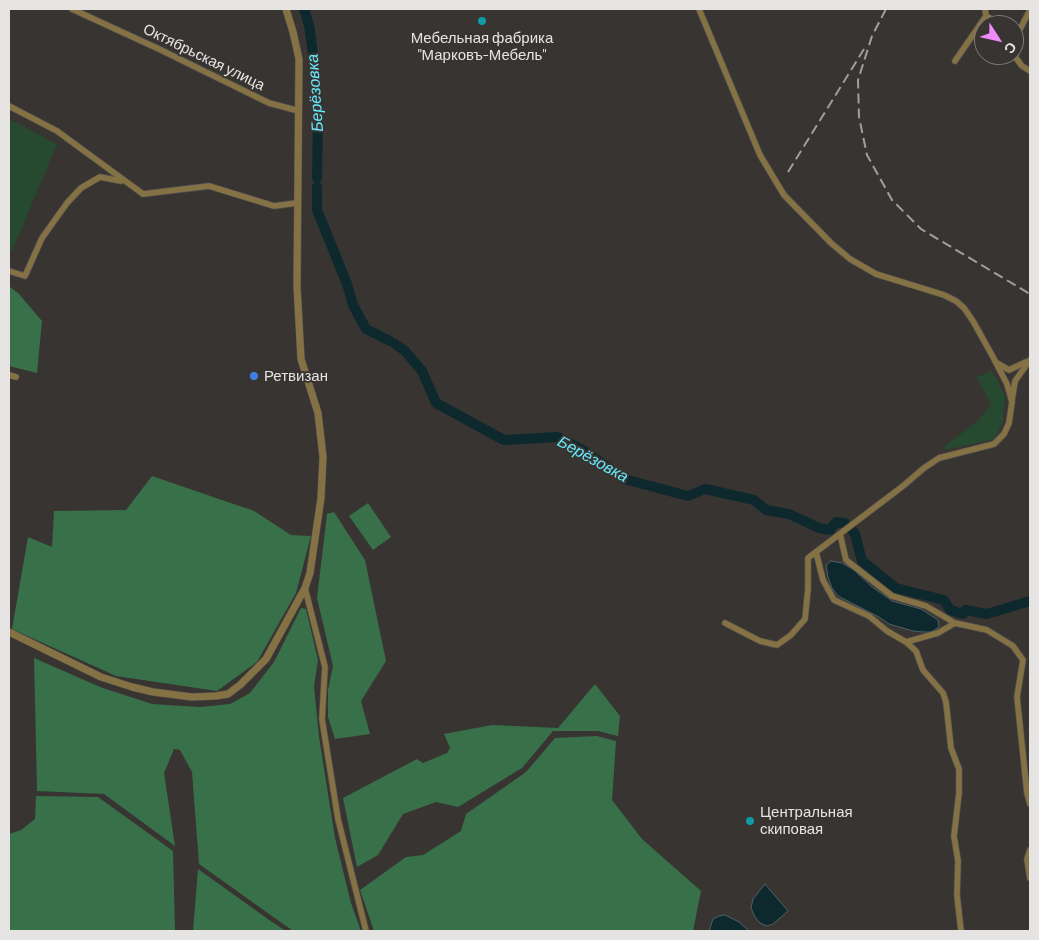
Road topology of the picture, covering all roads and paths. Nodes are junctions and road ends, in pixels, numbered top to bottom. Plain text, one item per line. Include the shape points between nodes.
1 (72, 9) edge
2 (286, 9) edge
3 (699, 9) edge
4 (974, 33) edge
5 (955, 61) dead end
6 (9, 106) edge
7 (299, 111) junction
8 (123, 181) junction
9 (297, 203) junction
10 (9, 272) edge
11 (1029, 360) edge
12 (995, 362) junction
13 (9, 375) edge
14 (16, 377) dead end
15 (1012, 402) junction
16 (840, 534) junction
17 (816, 552) junction
18 (305, 588) junction
19 (725, 623) dead end
20 (955, 623) junction
21 (9, 632) edge
22 (906, 642) junction
23 (1028, 767) edge
24 (1030, 804) edge
25 (1030, 850) edge
26 (1030, 878) edge
27 (366, 931) edge
28 (961, 931) edge

1 - 7 street, Октябрьская улица via 269,103
2 - 7 street via 298,59
3 - 12 street via 760,154 784,195 850,259 876,274 944,295 964,308
4 - 5 street
6 - 8 street via 58,131
7 - 9 street
8 - 9 street via 143,194 209,186 274,206
8 - 10 street via 100,177 81,188 42,238 24,276
9 - 18 street via 301,358 318,413 323,457 321,498
11 - 12 street via 1009,370
11 - 15 street via 1014,381
12 - 15 street
13 - 14 street
15 - 16 street via 1009,423 994,444 938,458
16 - 17 street
16 - 20 street via 846,560 892,596 926,606
17 - 19 street via 808,558 805,619 792,635 777,645 760,641
17 - 22 street via 823,580 834,600 869,616
18 - 21 street via 266,659 228,694 216,696 192,697 132,687 100,677
18 - 27 street via 324,667 322,719 338,819
20 - 22 street via 938,633
20 - 23 street via 987,630 1013,646 1024,660 1017,697
22 - 28 street via 916,651 923,670 943,692 950,748 959,769 954,836
23 - 24 street
25 - 26 street via 1027,859

